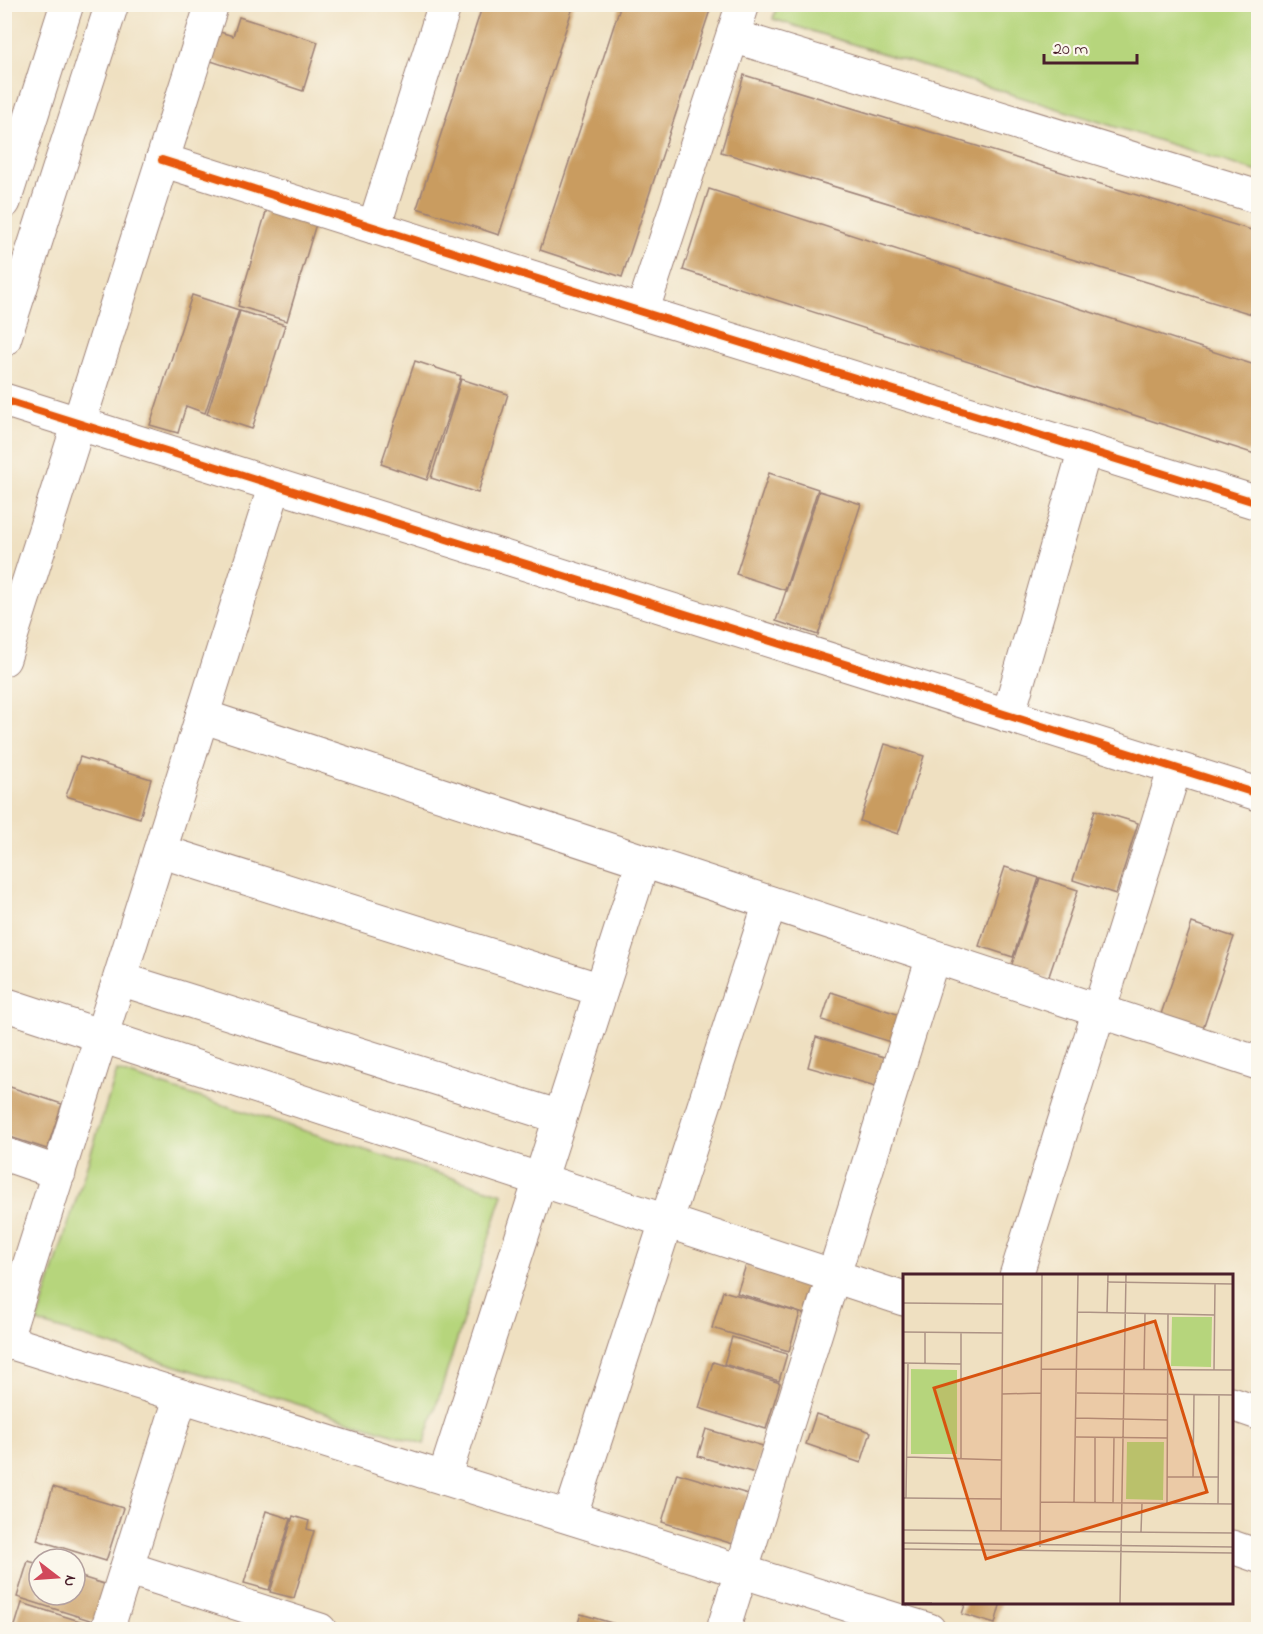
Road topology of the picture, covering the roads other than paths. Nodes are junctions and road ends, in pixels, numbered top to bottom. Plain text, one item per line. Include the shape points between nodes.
1 (67, 4) edge
2 (112, 4) edge
3 (212, 4) edge
4 (445, 4) edge
5 (743, 4) edge
6 (733, 36) junction
7 (162, 160) junction
8 (1258, 198) edge
9 (4, 202) edge
10 (374, 227) junction
11 (642, 312) junction
12 (4, 340) edge
13 (4, 400) edge
14 (79, 423) junction
15 (1085, 448) junction
16 (275, 485) junction
17 (1258, 504) edge
18 (4, 659) edge
19 (202, 716) junction
20 (1008, 716) junction
21 (1175, 768) junction
22 (1258, 794) edge
23 (160, 852) junction
24 (643, 861) junction
25 (770, 903) junction
26 (933, 957) junction
27 (120, 979) junction
28 (601, 990) junction
29 (4, 1004) edge
30 (1098, 1012) junction
31 (102, 1035) junction
32 (1258, 1063) edge
33 (560, 1117) junction
34 (4, 1154) edge
35 (59, 1173) junction
36 (540, 1179) junction
37 (666, 1221) junction
38 (1016, 1274) edge
39 (834, 1276) junction
40 (903, 1299) edge
41 (5, 1343) edge
42 (181, 1396) junction
43 (1233, 1404) edge
44 (1258, 1413) edge
45 (444, 1478) junction
46 (570, 1517) junction
47 (1233, 1547) edge
48 (1258, 1556) edge
49 (127, 1568) junction
50 (741, 1571) junction
51 (914, 1621) edge
52 (108, 1629) edge
53 (320, 1629) edge
54 (723, 1629) edge

1 - 9 street
2 - 12 street
3 - 7 street
4 - 10 street
5 - 6 street
6 - 8 street
6 - 11 street
7 - 10 street
7 - 14 street
10 - 11 street
11 - 15 street
13 - 14 street
14 - 16 street
14 - 18 street
15 - 17 street
15 - 20 street
16 - 19 street
16 - 20 street
19 - 23 street
19 - 24 street
20 - 21 street
21 - 22 street
21 - 30 street
23 - 27 street
23 - 28 street
24 - 25 street
24 - 28 street
25 - 26 street
25 - 37 street
26 - 30 street
26 - 39 street
27 - 31 street
27 - 33 street
28 - 33 street
29 - 31 street
30 - 32 street
30 - 38 street
31 - 35 street
31 - 36 street
33 - 36 street
34 - 35 street
35 - 41 street
36 - 37 street
36 - 45 street
37 - 39 street
37 - 46 street
39 - 40 street
39 - 50 street
41 - 42 street
42 - 45 street
42 - 49 street
43 - 44 street
45 - 46 street
46 - 50 street
47 - 48 street
49 - 52 street
49 - 53 street
50 - 51 street
50 - 54 street

